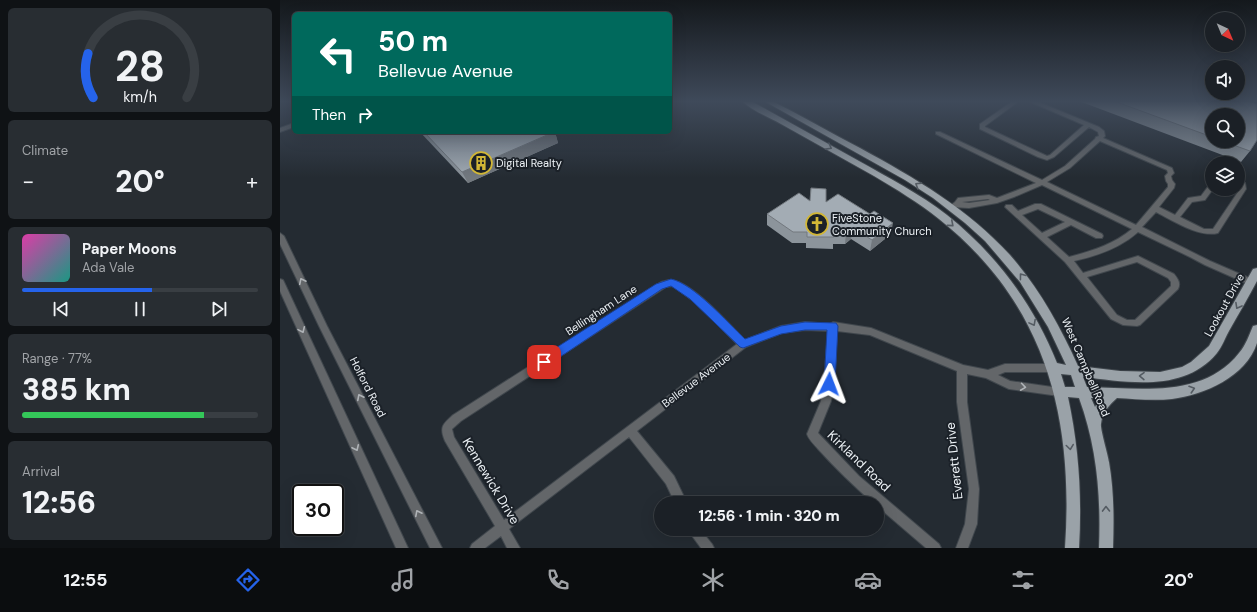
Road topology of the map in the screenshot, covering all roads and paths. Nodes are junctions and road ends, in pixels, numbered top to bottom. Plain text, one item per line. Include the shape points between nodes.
1 (290, 127) edge
2 (791, 127) edge
3 (813, 127) edge
4 (982, 127) edge
5 (1085, 127) edge
6 (1093, 127) edge
7 (280, 130) edge
8 (938, 133) dead end
9 (1098, 138) junction
10 (1042, 183) junction
11 (1205, 195) edge
12 (1239, 196) edge
13 (954, 205) junction
14 (1009, 207) dead end
15 (1154, 208) junction
16 (937, 213) junction
17 (1017, 214) junction
18 (1176, 218) junction
19 (1070, 222) junction
20 (1137, 228) junction
21 (280, 236) edge
22 (1042, 236) junction
23 (1099, 236) dead end
24 (1068, 260) junction
25 (1257, 272) edge
26 (1081, 276) junction
27 (280, 282) edge
28 (1254, 283) edge
29 (833, 326) junction
30 (1257, 329) edge
31 (743, 344) junction
32 (1053, 368) junction
33 (962, 369) junction
34 (1075, 371) junction
35 (988, 374) junction
36 (1059, 392) junction
37 (1084, 393) junction
38 (1113, 394) junction
39 (1095, 423) junction
40 (447, 427) joint
41 (630, 431) junction
42 (678, 496) edge
43 (503, 528) junction
44 (699, 536) edge
45 (402, 548) edge
46 (436, 548) edge
47 (476, 548) edge
48 (514, 548) edge
49 (708, 548) edge
50 (935, 548) edge
51 (962, 548) edge
52 (1072, 548) edge
53 (1106, 548) edge

1 - 7 street
2 -> 16 main road via 911,194
13 -> 3 main road, West Campbell Road
4 - 5 street via 1047,158
6 - 9 street via 1101,131 1102,136
8 - 10 street
9 - 10 street via 1063,170
9 - 15 street via 1170,169 1168,176 1171,188
10 - 13 street via 991,203 972,202 964,206
10 - 20 street
11 - 18 street via 1190,200
12 - 18 street via 1214,231 1203,231
13 - 16 main road
34 -> 13 main road, West Campbell Road via 1047,313 1020,273
14 - 17 street
15 - 18 street
15 - 20 street
16 -> 32 main road via 977,249 1013,291 1045,346
17 - 19 street via 1038,206
17 - 22 street
19 - 22 street
19 - 23 street
20 - 24 street via 1094,254
20 - 28 street via 1200,260
46 -> 21 street, Holford Road
22 - 24 street
24 - 26 street
25 - 28 main road, Lookout Drive
26 - 26 street via 1138,259 1171,276 1175,286 1137,323 1126,323 1114,317
27 -> 45 street
28 -> 34 main road, Lookout Drive via 1214,349 1185,371 1160,376 1120,376
29 - 31 street, Bellevue Avenue via 805,326 781,330
29 - 33 street, Bellevue Avenue via 871,332
29 - 50 street, Kirkland Road via 826,401 812,434 852,475
38 -> 30 main road via 1170,394 1202,386 1237,364
31 - 40 street, Bellingham Lane via 694,297 671,282 664,284 457,418
31 - 41 street, Bellevue Avenue
32 - 34 main road, Lookout Drive
32 - 35 street, Bellevue Avenue via 1005,368
32 - 36 main road
33 - 35 street, Bellevue Avenue
33 - 51 street, Everett Drive via 962,402 974,489 971,524
34 - 37 main road, West Campbell Road
35 -> 36 street, Bellevue Avenue via 1009,385
36 - 37 main road
36 -> 52 main road via 1073,467 1075,496
37 - 38 main road
37 - 39 main road, West Campbell Road
38 - 39 main road via 1102,404
53 -> 39 main road, West Campbell Road via 1106,480
40 - 43 street, Kennewick Drive via 449,438
41 - 42 street via 670,480
41 - 43 street, Bellevue Avenue
43 - 47 street, Bellevue Avenue
43 - 48 street, Kennewick Drive
44 - 49 street

